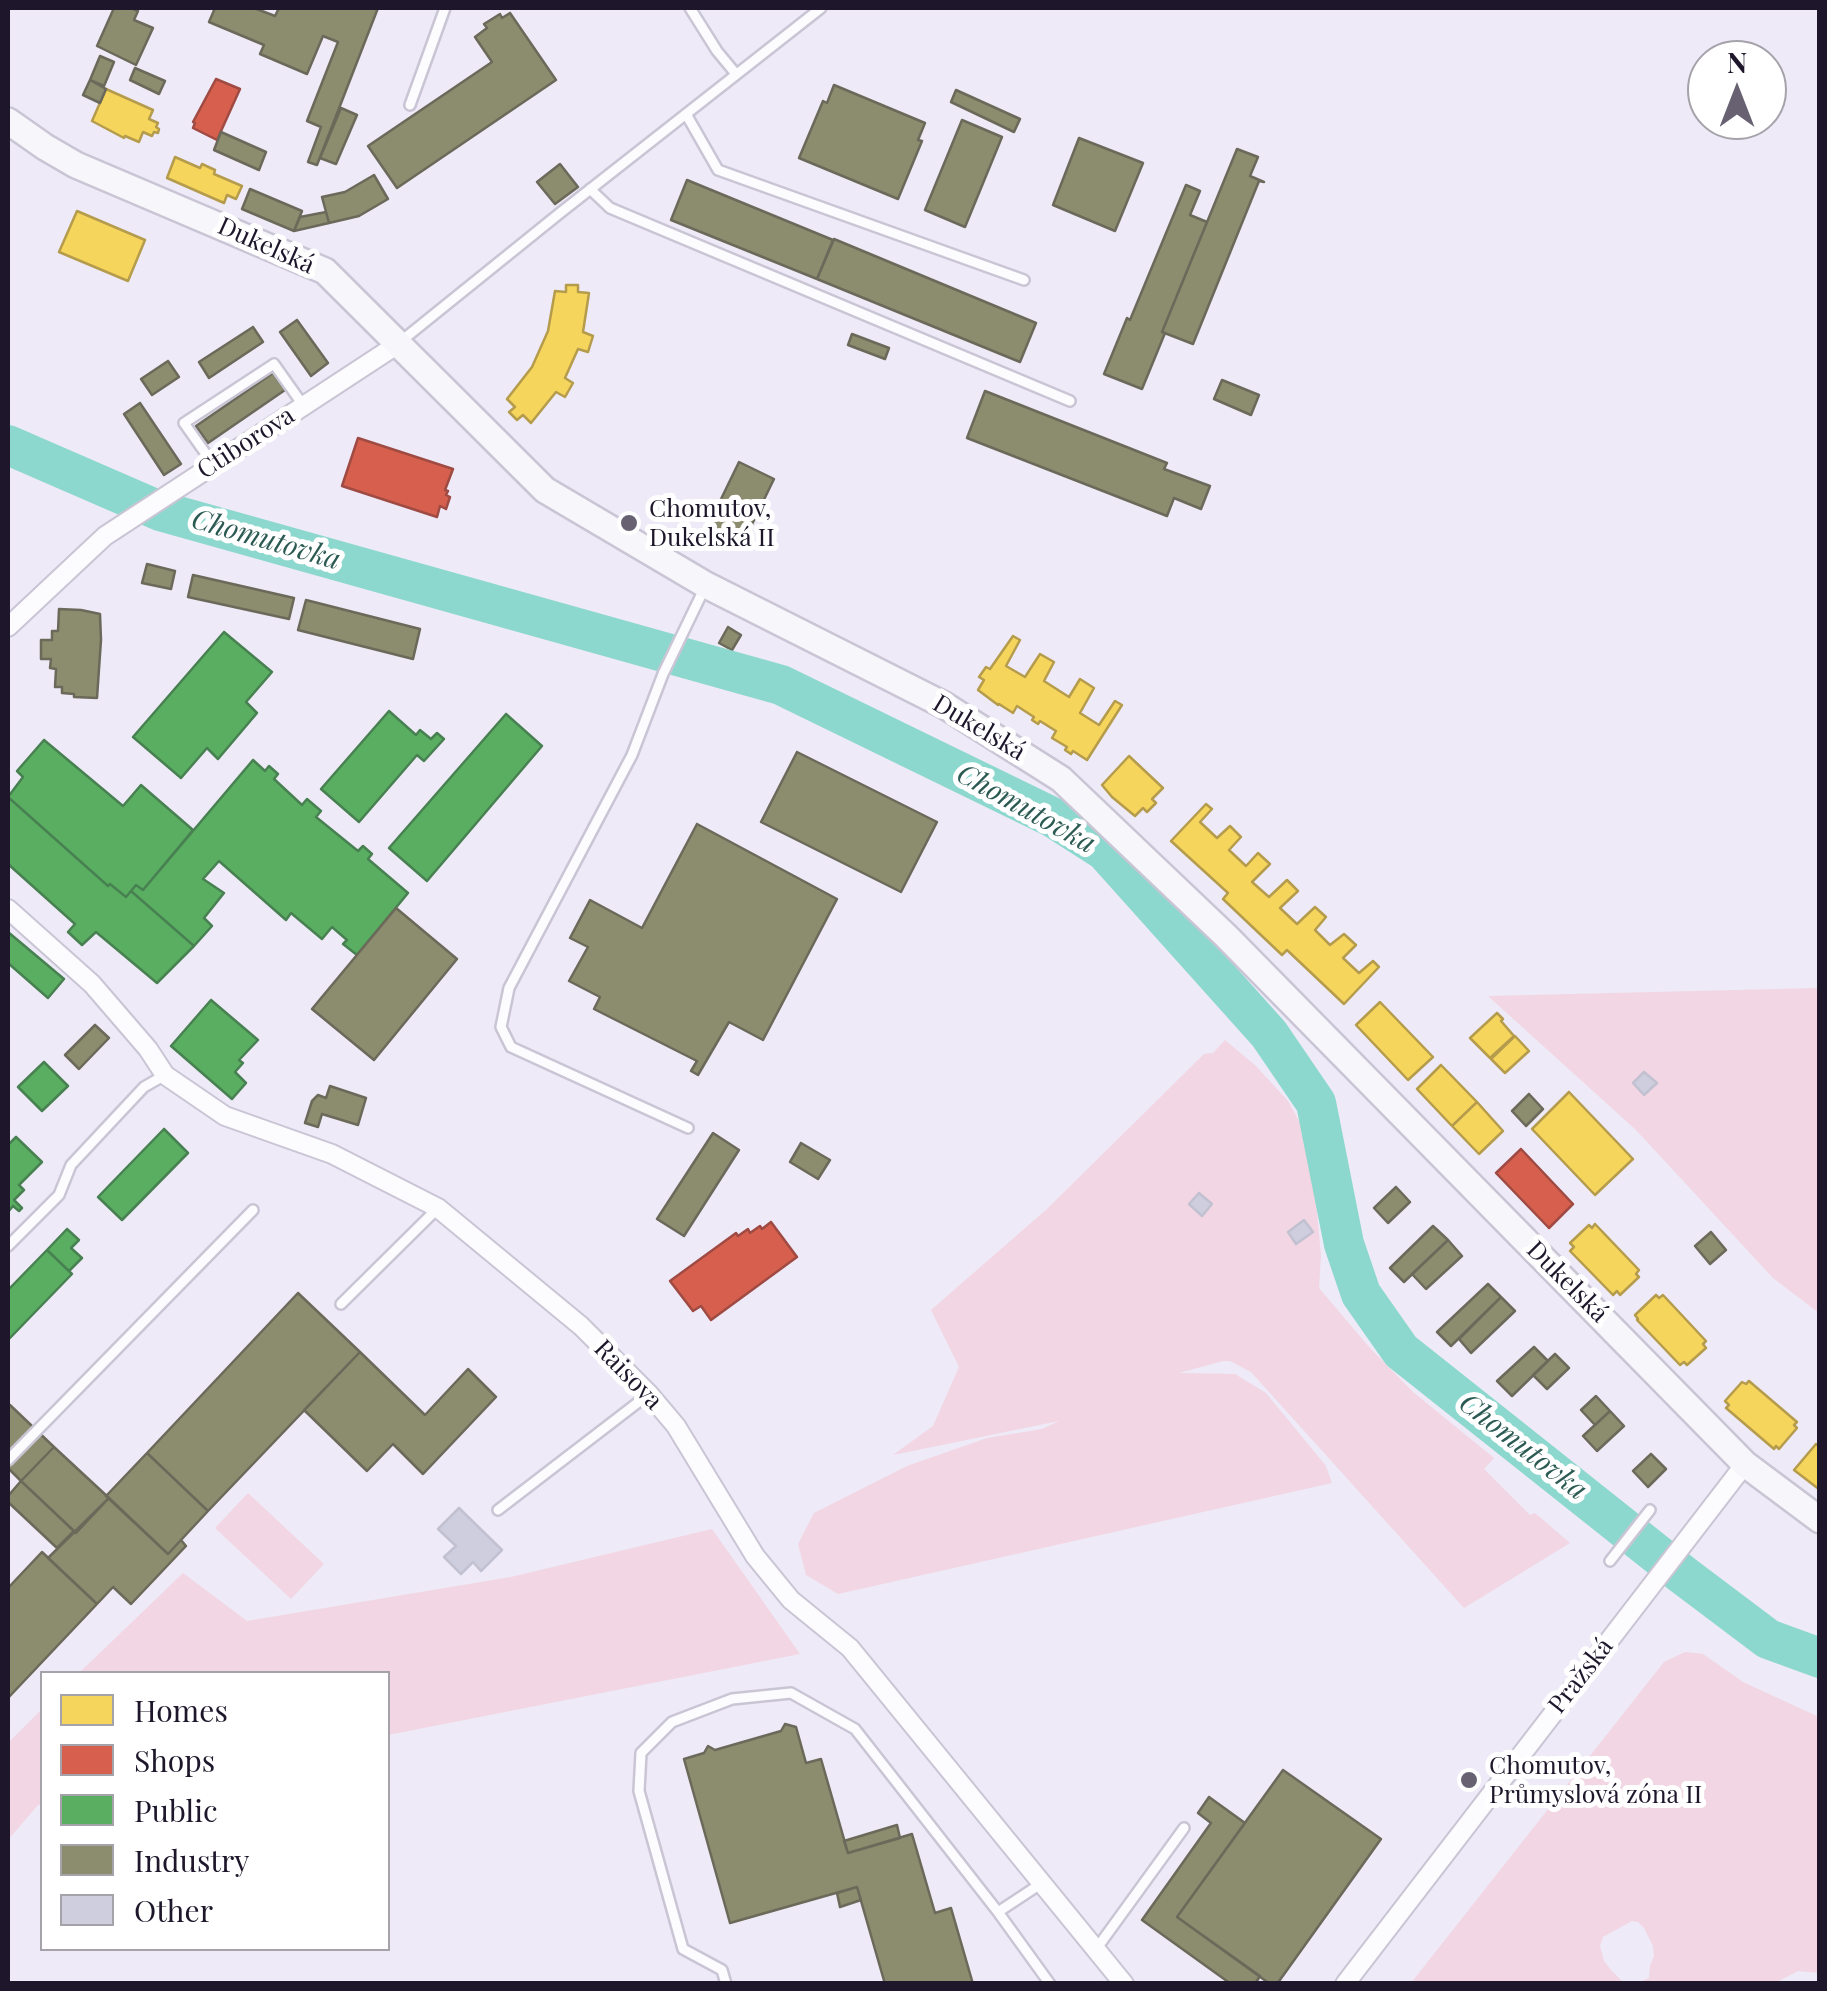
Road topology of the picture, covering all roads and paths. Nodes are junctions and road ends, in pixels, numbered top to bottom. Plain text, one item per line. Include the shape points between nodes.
1 (445, 8) edge
2 (690, 8) edge
3 (821, 8) edge
4 (736, 74) junction
5 (410, 105) dead end
6 (686, 114) junction
7 (8, 121) edge
8 (590, 189) junction
9 (1024, 280) dead end
10 (398, 344) junction
11 (1070, 401) dead end
12 (304, 405) junction
13 (213, 464) junction
14 (706, 585) junction
15 (8, 627) edge
16 (8, 909) edge
17 (164, 1075) junction
18 (688, 1128) dead end
19 (438, 1208) junction
20 (253, 1210) dead end
21 (8, 1246) edge
22 (341, 1304) dead end
23 (649, 1394) junction
24 (8, 1460) edge
25 (1745, 1464) junction
26 (498, 1510) dead end
27 (1650, 1510) dead end
28 (1820, 1520) edge
29 (1610, 1561) dead end
30 (1184, 1828) dead end
31 (1042, 1884) junction
32 (998, 1912) junction
33 (1097, 1948) junction
34 (726, 1984) edge
35 (1050, 1984) edge
36 (1124, 1984) edge
37 (1344, 1984) edge

1 - 5 lane
2 - 4 lane
3 - 4 lane
4 - 6 lane
6 - 8 lane
6 - 9 lane via 718,170
7 - 10 street, Dukelská via 76,164 325,272
8 - 10 lane
8 - 11 lane via 610,208
10 - 12 street, Ctiborova
10 - 14 street, Dukelská via 545,490
12 - 13 street, Ctiborova
12 - 13 lane via 274,364 184,423
13 - 15 street, Ctiborova via 105,536
14 - 18 lane via 632,755 509,988 501,1026 512,1047
14 - 25 street, Dukelská via 944,705 1060,778 1240,950
16 - 17 street, Raisova via 92,984
17 - 19 street, Raisova via 226,1116 332,1154
17 - 21 lane via 144,1087 71,1164 60,1195
19 - 22 lane
19 - 23 street, Raisova via 581,1326
20 - 24 lane
23 - 26 lane
23 - 31 street, Raisova via 676,1426 755,1556 792,1600 850,1648
25 - 28 street, Dukelská
25 - 37 street, Pražská
27 - 29 lane
30 - 33 lane
31 - 32 lane
31 - 33 street, Raisova
32 - 34 lane via 855,1729 791,1694 732,1698 672,1722 641,1753 639,1791 683,1949 722,1970
32 - 35 lane
33 - 36 street, Raisova

